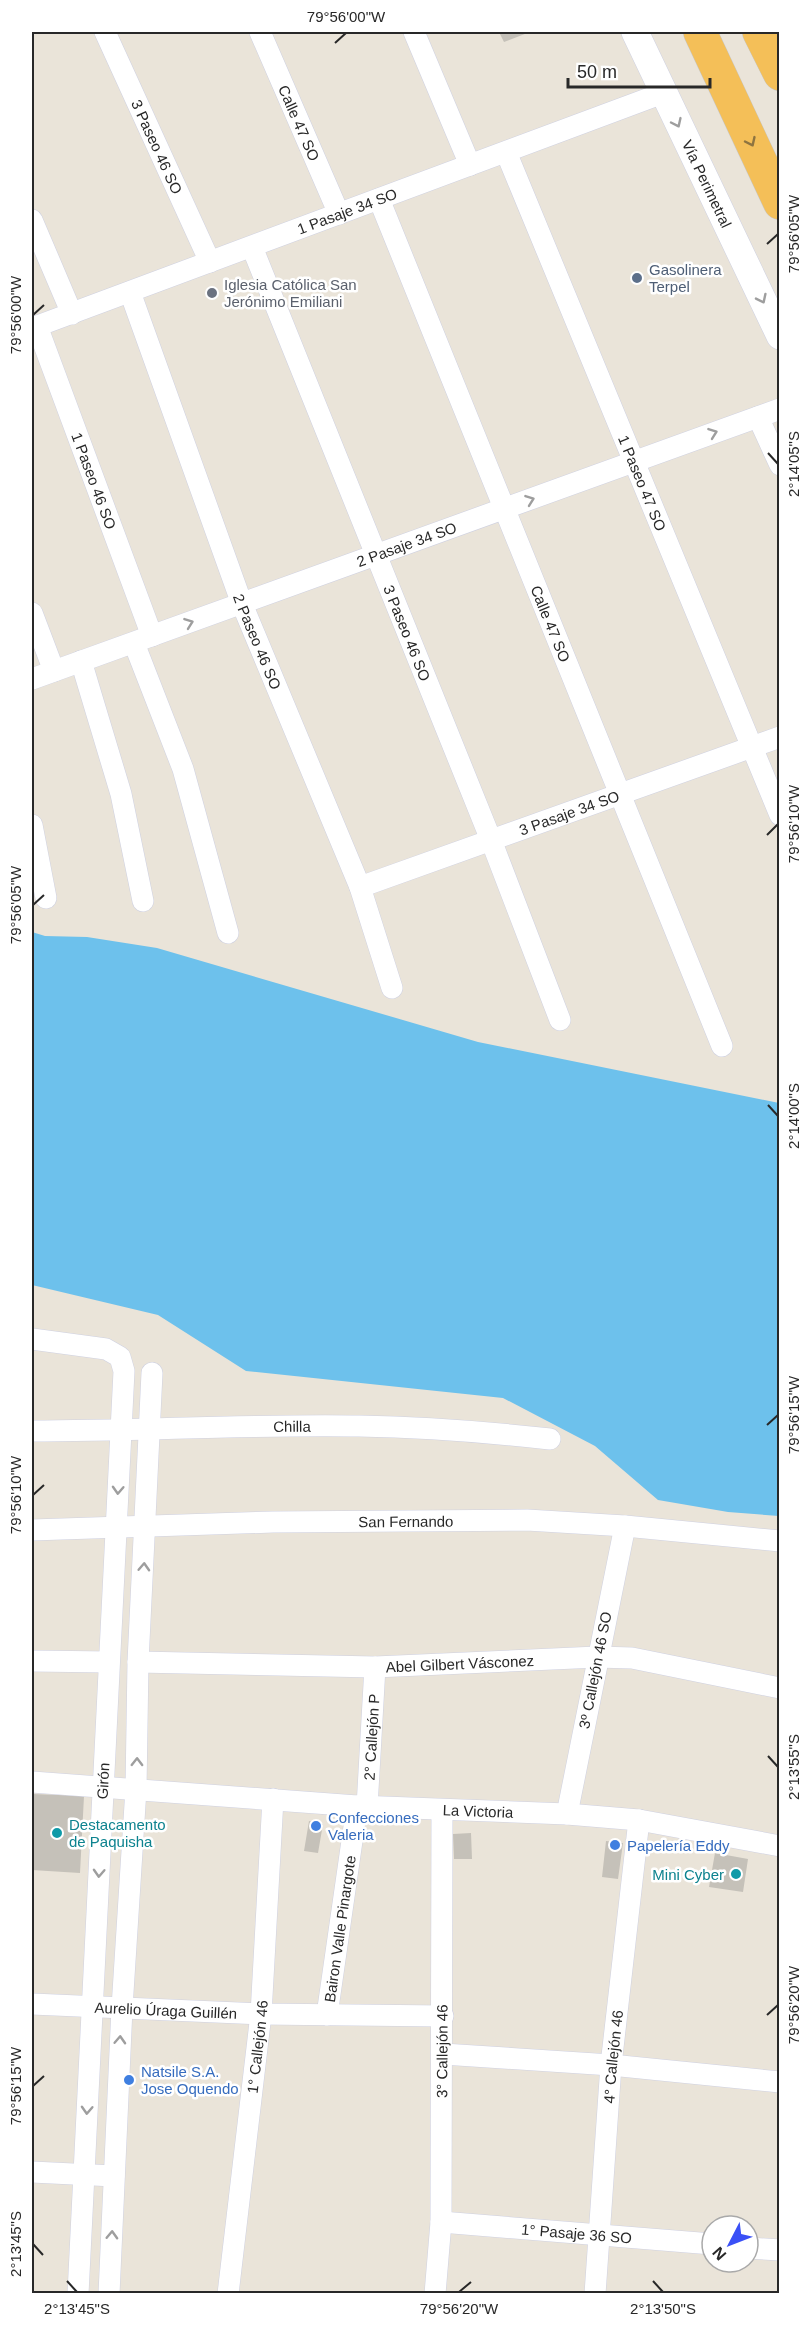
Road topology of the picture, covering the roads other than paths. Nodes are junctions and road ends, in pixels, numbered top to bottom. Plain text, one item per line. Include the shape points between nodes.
1 (105, 32) edge
2 (260, 32) edge
3 (414, 32) edge
4 (635, 32) edge
5 (700, 32) edge
6 (759, 32) edge
7 (780, 74) edge
8 (663, 93) junction
9 (506, 152) junction
10 (470, 165) junction
11 (379, 199) junction
12 (780, 203) edge
13 (339, 214) junction
14 (32, 220) edge
15 (252, 247) junction
16 (210, 262) junction
17 (130, 292) junction
18 (72, 314) junction
19 (34, 327) edge
20 (780, 336) edge
21 (780, 409) edge
22 (758, 417) junction
23 (633, 463) junction
24 (780, 465) edge
25 (505, 509) junction
26 (377, 555) junction
27 (242, 604) junction
28 (32, 613) edge
29 (143, 640) junction
30 (81, 661) junction
31 (54, 671) junction
32 (32, 679) edge
33 (780, 737) edge
34 (752, 747) junction
35 (620, 794) junction
36 (780, 815) edge
37 (32, 825) edge
38 (491, 840) junction
39 (360, 887) junction
40 (46, 898) dead end
41 (143, 901) dead end
42 (228, 933) dead end
43 (392, 988) dead end
44 (560, 1020) dead end
45 (722, 1046) dead end
46 (32, 1339) edge
47 (152, 1373) dead end
48 (149, 1430) junction
49 (32, 1431) edge
50 (121, 1431) junction
51 (550, 1439) dead end
52 (146, 1526) junction
53 (625, 1526) junction
54 (116, 1527) junction
55 (32, 1530) edge
56 (780, 1541) edge
57 (597, 1657) junction
58 (32, 1661) edge
59 (109, 1662) junction
60 (138, 1662) junction
61 (375, 1666) junction
62 (780, 1688) edge
63 (32, 1782) edge
64 (103, 1786) junction
65 (136, 1789) junction
66 (273, 1799) junction
67 (362, 1806) junction
68 (442, 1810) junction
69 (567, 1814) junction
70 (639, 1820) junction
71 (780, 1846) edge
72 (32, 2004) edge
73 (93, 2005) junction
74 (122, 2008) junction
75 (261, 2014) junction
76 (327, 2015) junction
77 (443, 2016) junction
78 (443, 2054) junction
79 (611, 2065) junction
80 (780, 2082) edge
81 (32, 2172) edge
82 (83, 2174) junction
83 (114, 2176) junction
84 (441, 2222) junction
85 (599, 2234) junction
86 (700, 2243) edge
87 (760, 2249) edge
88 (780, 2250) edge
89 (78, 2294) edge
90 (109, 2294) edge
91 (228, 2294) edge
92 (435, 2294) edge
93 (595, 2294) edge

1 - 16 street, 3 Paseo 46 SO
2 - 13 street, Calle 47 SO
3 - 10 street
4 - 8 street, Vía Perimetral
5 -> 12 highway
6 - 7 highway
8 - 9 street, 1 Pasaje 34 SO
8 -> 20 street, Vía Perimetral
9 - 10 street, 1 Pasaje 34 SO
9 - 23 street, 1 Paseo 47 SO
10 - 11 street, 1 Pasaje 34 SO
11 - 13 street, 1 Pasaje 34 SO
11 - 25 street, Calle 47 SO
13 - 15 street, 1 Pasaje 34 SO
14 - 18 street
15 - 16 street, 1 Pasaje 34 SO
15 - 26 street, 3 Paseo 46 SO
16 - 17 street, 1 Pasaje 34 SO
17 - 18 street, 1 Pasaje 34 SO
17 - 27 street, 2 Paseo 46 SO
18 - 19 street, 1 Pasaje 34 SO
19 - 29 street, 1 Paseo 46 SO
21 - 22 street, 2 Pasaje 34 SO
23 -> 22 street, 2 Pasaje 34 SO
22 - 24 street
25 -> 23 street, 2 Pasaje 34 SO
23 - 34 street, 1 Paseo 47 SO
25 - 26 street, 2 Pasaje 34 SO
25 - 35 street, Calle 47 SO
26 - 27 street, 2 Pasaje 34 SO
26 - 38 street, 3 Paseo 46 SO
29 -> 27 street, 2 Pasaje 34 SO
27 - 39 street, 2 Paseo 46 SO
28 - 31 street
29 - 30 street, 2 Pasaje 34 SO
29 - 42 street, 1 Paseo 46 SO
30 - 31 street, 2 Pasaje 34 SO
30 - 41 street via 121,794
31 - 32 street, 2 Pasaje 34 SO
33 - 34 street, 3 Pasaje 34 SO
34 - 35 street, 3 Pasaje 34 SO
34 - 36 street, 1 Paseo 47 SO
35 - 38 street, 3 Pasaje 34 SO
35 - 45 street, Calle 47 SO
37 - 40 street
38 - 39 street, 3 Pasaje 34 SO
38 - 44 street, 3 Paseo 46 SO
39 - 43 street, 2 Paseo 46 SO
46 - 50 street, Girón via 106,1349 120,1357 124,1371
47 - 48 street
48 - 50 street, Chilla
48 - 51 street, Chilla via 358,1426 470,1430
48 - 52 street
49 - 50 street, Chilla
50 -> 54 street, Girón
52 - 53 street, San Fernando via 484,1520
52 - 54 street, San Fernando
60 -> 52 street
53 - 56 street, San Fernando
53 - 57 street, 3º Callejón 46 SO
54 - 55 street, San Fernando
54 - 59 street, Girón
57 - 61 street, Abel Gilbert Vásconez
57 - 62 street, Abel Gilbert Vásconez via 632,1658
57 - 69 street, 3º Callejón 46 SO
58 - 59 street
59 - 64 street, Girón
60 - 61 street, Abel Gilbert Vásconez
65 -> 60 street
61 - 67 street, 2° Callejón P
63 - 64 street, La Victoria
64 - 65 street, La Victoria
64 -> 73 street, Girón
65 - 66 street, La Victoria
65 - 74 street
66 - 67 street, La Victoria
66 - 75 street, 1° Callejón 46
67 - 68 street, La Victoria
67 - 76 street, Bairon Valle Pinargote
68 - 69 street, La Victoria
68 - 77 street, 3° Callejón 46
69 - 70 street, La Victoria
70 - 71 street, La Victoria
70 - 79 street, 4° Callejón 46
72 - 73 street, Aurelio Úraga Guillén
73 - 74 street, Aurelio Úraga Guillén
73 -> 82 street, Girón
74 - 75 street, Aurelio Úraga Guillén
83 -> 74 street
75 - 76 street, Aurelio Úraga Guillén
75 - 91 street, 1° Callejón 46
76 - 77 street, Aurelio Úraga Guillén
77 - 78 street, 3° Callejón 46
78 - 79 street
78 - 84 street, 3° Callejón 46
79 - 80 street
79 - 85 street, 4° Callejón 46
81 - 82 street
82 - 83 street
82 - 89 street, Girón
90 -> 83 street
84 - 85 street, 1° Pasaje 36 SO
84 - 92 street, 3° Callejón 46
85 - 86 street, 1° Pasaje 36 SO
85 - 93 street, 4° Callejón 46
87 - 88 street

